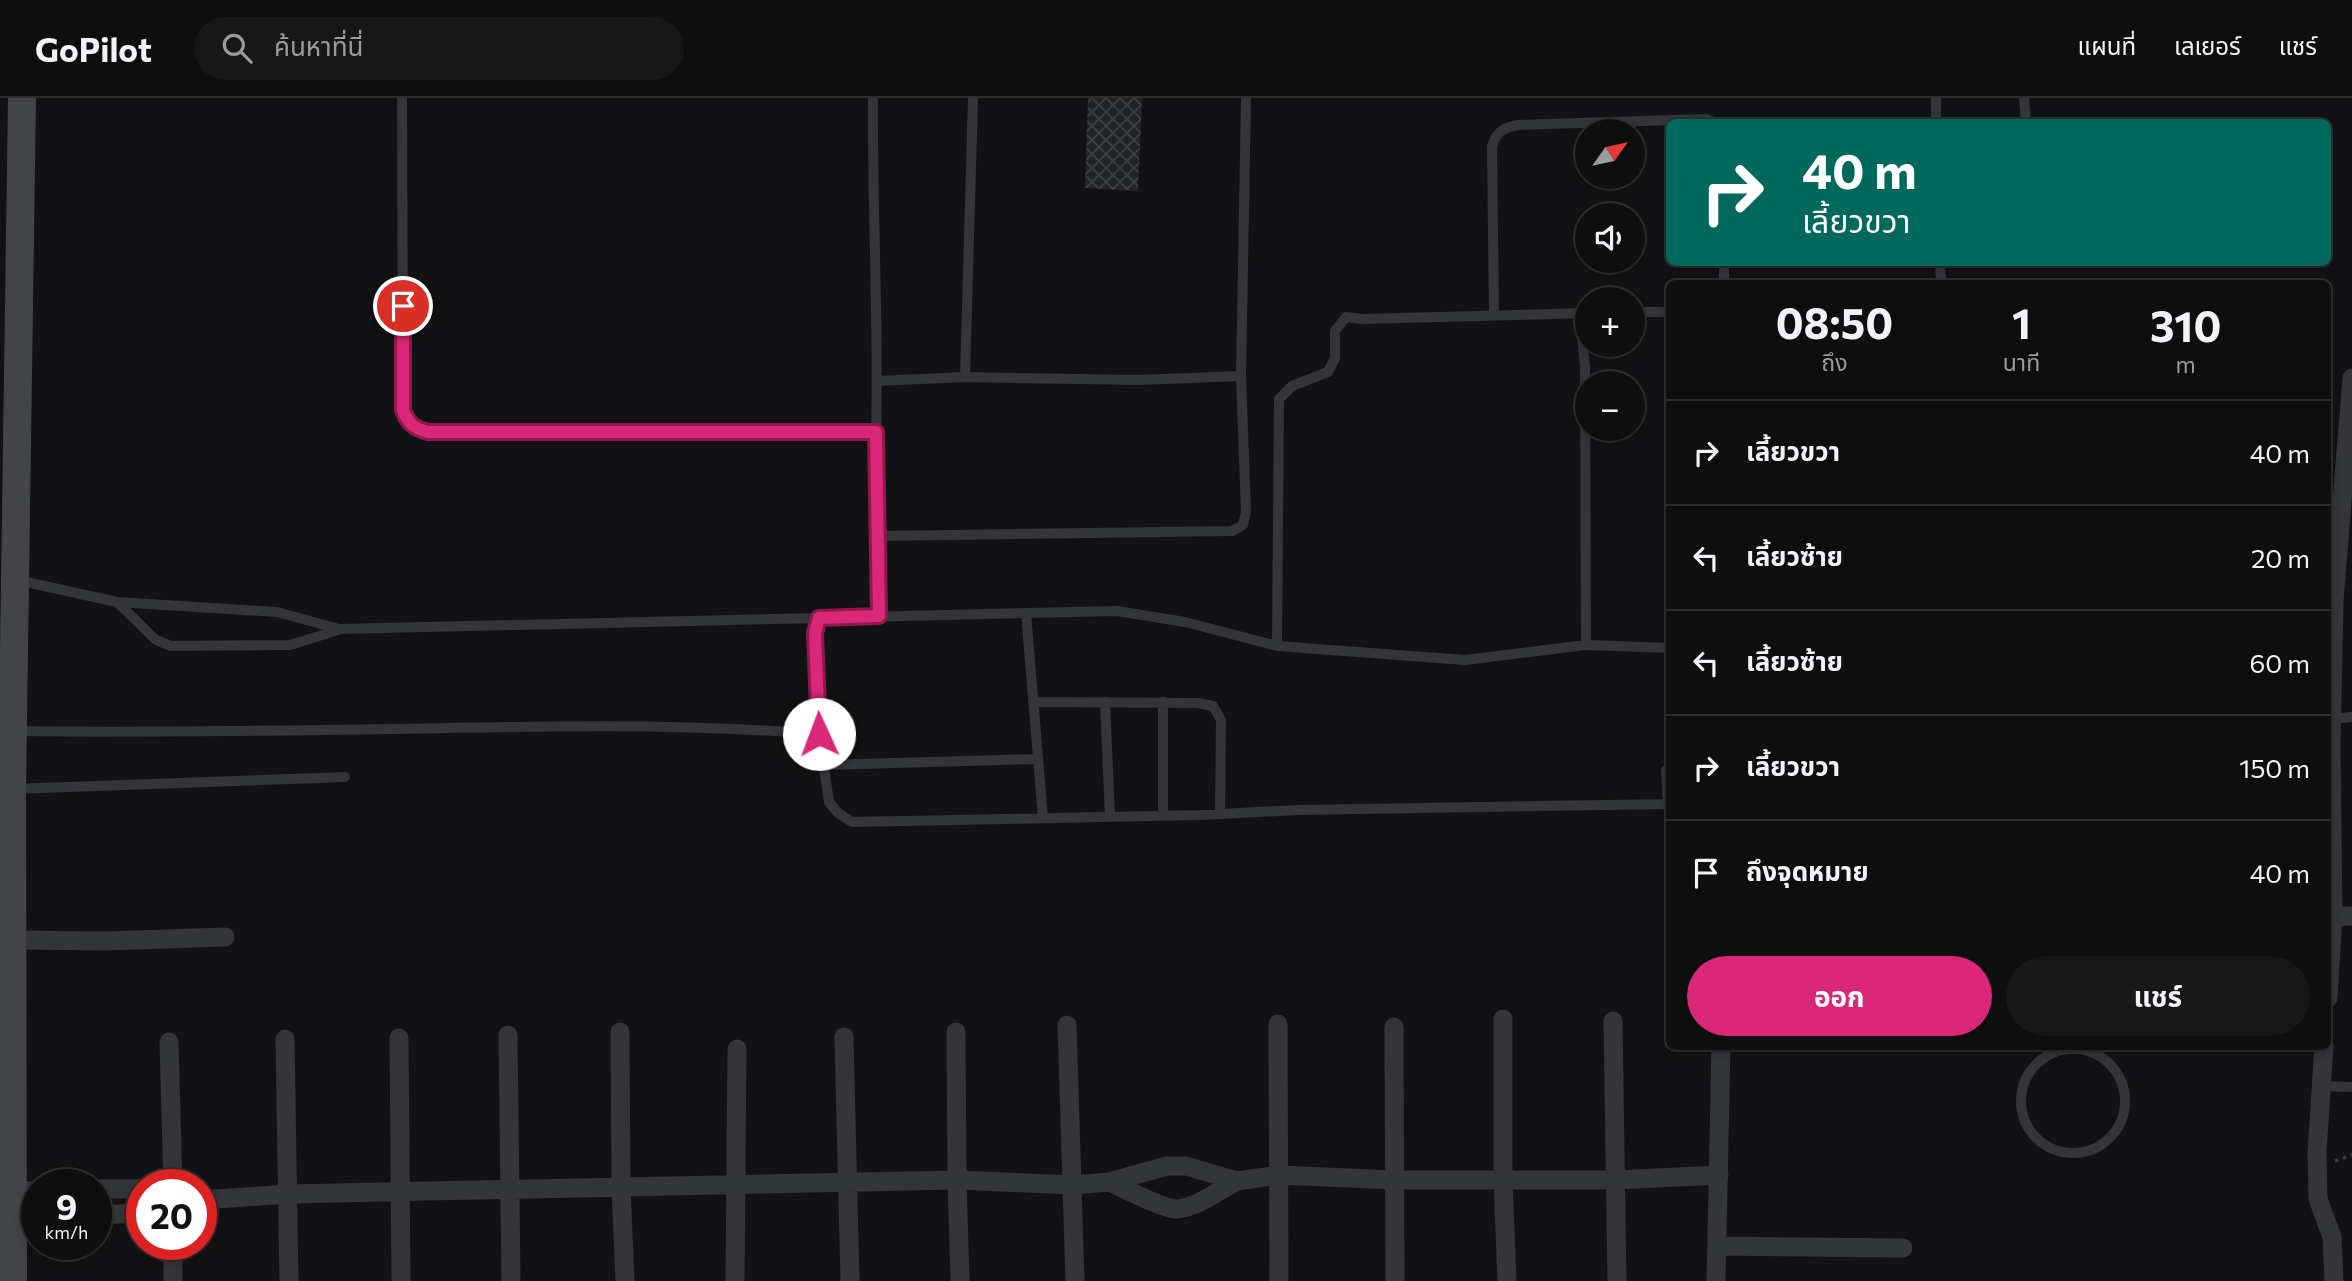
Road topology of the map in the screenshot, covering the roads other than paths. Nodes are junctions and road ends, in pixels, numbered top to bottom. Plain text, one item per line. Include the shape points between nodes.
1 (22, 98) edge
2 (402, 98) edge
3 (873, 98) edge
4 (973, 98) edge
5 (1246, 98) edge
6 (1936, 98) edge
7 (2024, 98) edge
8 (1936, 119) edge
9 (2026, 119) edge
10 (1666, 120) edge
11 (1645, 312) edge
12 (1666, 312) edge
13 (1575, 313) edge
14 (1494, 316) junction
15 (1585, 357) edge
16 (1241, 376) junction
17 (965, 377) junction
18 (877, 381) junction
19 (2351, 388) edge
20 (876, 432) junction
21 (879, 536) junction
22 (8, 567) edge
23 (117, 602) junction
24 (1026, 613) junction
25 (879, 616) junction
26 (819, 618) junction
27 (339, 629) junction
28 (1586, 645) junction
29 (1277, 646) junction
30 (1666, 648) edge
31 (1033, 702) junction
32 (1105, 702) junction
33 (1163, 702) junction
34 (2352, 718) edge
35 (2332, 719) junction
36 (14, 732) junction
37 (819, 734) junction
38 (1038, 759) junction
39 (824, 765) junction
40 (345, 777) dead end
41 (12, 789) junction
42 (1666, 804) edge
43 (1220, 814) junction
44 (1163, 815) junction
45 (1110, 816) junction
46 (1043, 818) junction
47 (2343, 916) edge
48 (225, 937) dead end
49 (12, 940) junction
50 (2331, 982) edge
51 (1503, 1019) dead end
52 (1613, 1021) dead end
53 (1278, 1024) dead end
54 (1067, 1025) dead end
55 (1394, 1027) dead end
56 (620, 1032) dead end
57 (956, 1032) dead end
58 (508, 1035) dead end
59 (844, 1037) dead end
60 (399, 1038) dead end
61 (285, 1039) dead end
62 (169, 1042) dead end
63 (737, 1049) dead end
64 (1721, 1050) edge
65 (2068, 1050) edge
66 (2090, 1050) edge
67 (2324, 1050) edge
68 (2321, 1086) junction
69 (2352, 1087) edge
70 (23, 1169) edge
71 (173, 1169) edge
72 (1279, 1175) junction
73 (1719, 1175) junction
74 (957, 1180) junction
75 (1394, 1180) junction
76 (1503, 1180) junction
77 (1615, 1180) junction
78 (1237, 1181) junction
79 (848, 1182) junction
80 (1109, 1182) junction
81 (1073, 1185) junction
82 (737, 1186) junction
83 (621, 1188) junction
84 (509, 1189) junction
85 (400, 1192) junction
86 (289, 1194) junction
87 (217, 1198) edge
88 (21, 1230) edge
89 (1717, 1246) junction
90 (1903, 1248) dead end
91 (173, 1260) edge
92 (13, 1281) edge
93 (173, 1281) edge
94 (289, 1281) edge
95 (401, 1281) edge
96 (511, 1281) edge
97 (625, 1281) edge
98 (736, 1281) edge
99 (850, 1281) edge
100 (960, 1281) edge
101 (1075, 1281) edge
102 (1279, 1281) edge
103 (1395, 1281) edge
104 (1507, 1281) edge
105 (1617, 1281) edge
106 (1716, 1281) edge
107 (2334, 1281) edge

1 - 22 main road
2 - 20 lane via 403,410 416,429
3 - 18 lane
4 - 17 lane
5 - 16 lane
6 - 8 lane
7 - 9 lane
10 - 14 lane via 1518,125 1495,135
11 - 12 lane
13 - 14 lane
14 - 29 lane via 1346,317 1335,331 1335,358 1328,372 1292,386 1279,400
15 - 28 lane
16 - 17 lane via 1137,380
16 - 21 lane via 1246,512 1243,525 1232,531
17 - 18 lane
18 - 20 lane
19 - 35 street via 2334,601
20 - 21 lane
21 - 25 lane
22 - 23 lane
22 - 36 main road
23 - 27 lane via 277,612
23 - 27 lane via 156,640 171,646 290,645
24 - 25 lane
24 - 29 lane via 1117,611 1185,622
24 - 31 lane
25 - 26 lane
26 - 27 lane
26 - 37 lane via 815,633
28 - 29 lane via 1465,660
28 - 30 lane
31 - 32 lane
31 - 38 lane
32 - 33 lane
32 - 45 lane
33 - 43 lane via 1213,706 1221,720
33 - 44 lane
34 - 35 lane
35 - 47 street
36 - 37 lane via 561,726
36 - 41 main road
37 - 39 lane
38 - 39 lane
38 - 46 lane
39 - 46 lane via 829,802 852,822
40 - 41 lane
41 - 49 main road
42 - 43 lane
43 - 44 lane
44 - 45 lane
45 - 46 lane
47 - 50 street
48 - 49 street
49 - 70 main road
51 - 76 street
52 - 77 street
53 - 72 street
54 - 81 street
55 - 75 street
56 - 83 street
57 - 74 street
58 - 84 street
59 - 79 street
60 - 85 street
61 - 86 street
62 - 71 street
63 - 82 street
64 - 73 street
65 - 66 lane via 2040,1060 2022,1089 2025,1123 2035,1137 2065,1153 2098,1147 2121,1122 2123,1088 2116,1073
67 - 68 street
68 - 69 lane
68 - 107 street via 2318,1199 2332,1237
72 - 75 street
72 - 78 street
72 - 102 street
73 - 77 street
73 - 89 street
74 - 79 street
74 - 81 street
74 - 100 street
75 - 76 street
75 - 103 street
76 - 77 street
76 - 104 street
77 - 105 street
78 - 80 street via 1186,1166 1167,1166
78 - 80 street via 1176,1209
79 - 82 street
79 - 99 street
80 - 81 street
81 - 101 street
82 - 83 street
82 - 98 street
83 - 84 street
83 - 97 street
84 - 85 street
84 - 96 street
85 - 86 street
85 - 95 street
86 - 87 street
86 - 94 street
88 - 92 main road
89 - 90 street
89 - 106 street
91 - 93 street

